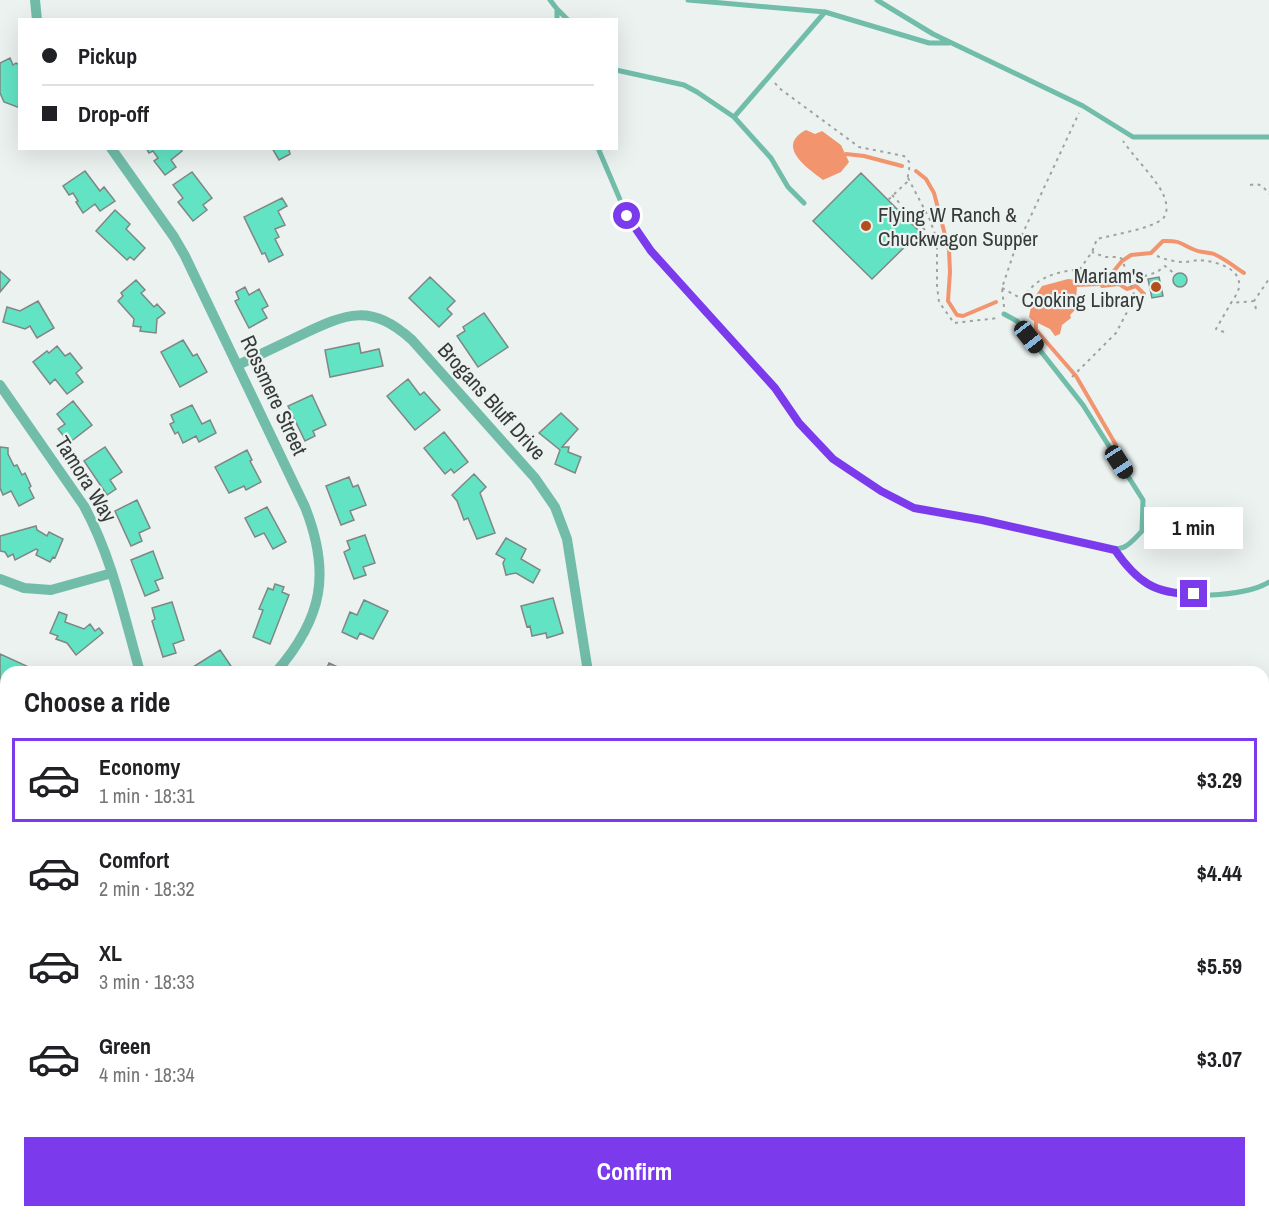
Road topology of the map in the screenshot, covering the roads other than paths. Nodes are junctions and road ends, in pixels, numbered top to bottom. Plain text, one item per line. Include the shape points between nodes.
1 (35, 0) edge
2 (550, 0) edge
3 (688, 0) edge
4 (878, 0) edge
5 (557, 9) junction
6 (825, 12) junction
7 (36, 18) edge
8 (557, 18) edge
9 (566, 18) edge
10 (950, 43) junction
11 (618, 70) edge
12 (734, 117) junction
13 (1269, 136) edge
14 (112, 150) edge
15 (599, 150) edge
16 (804, 203) dead end
17 (1004, 314) road end
18 (238, 365) junction
19 (0, 385) edge
20 (1115, 550) junction
21 (112, 573) junction
22 (0, 579) edge
23 (1269, 582) edge
24 (138, 666) edge
25 (281, 666) edge
26 (587, 666) edge

1 - 7 street
2 - 5 lane
3 - 6 lane
4 - 10 lane
5 - 8 lane
5 - 9 lane
6 - 10 lane via 929,43
6 - 12 lane
10 - 13 lane via 1083,106 1133,137
11 - 12 lane via 684,85
12 - 16 lane
14 - 18 street, Rossmere Street via 174,237
15 - 20 lane via 627,216 651,251 775,388 799,423 833,459 914,508
17 - 20 lane via 1017,321 1083,405 1143,500 1142,531 1126,548
18 - 25 street, Rossmere Street via 305,507 319,552 318,591 310,624
18 - 26 street, Brogans Bluff Drive via 341,317 371,316 399,328 535,478 555,507 567,539
19 - 21 street, Tamora Way via 84,506
20 - 23 lane via 1140,579 1161,591 1245,591
21 - 22 street via 51,590 24,588
21 - 24 street, Tamora Way

